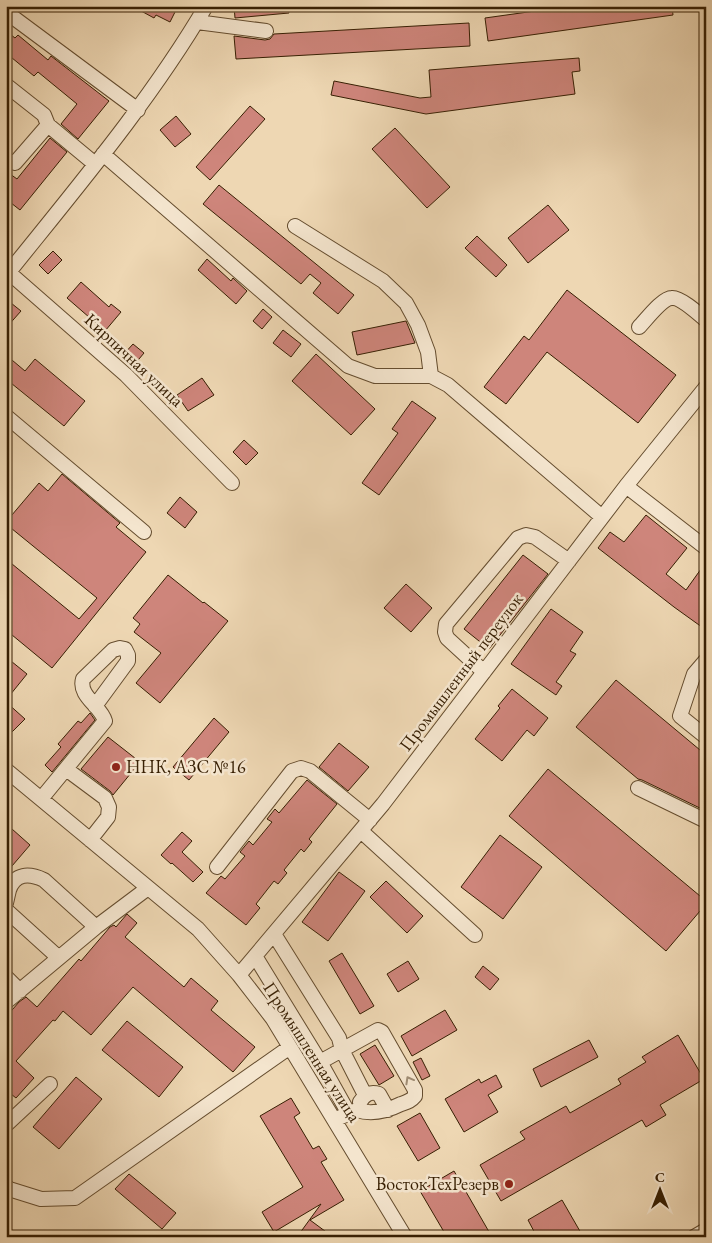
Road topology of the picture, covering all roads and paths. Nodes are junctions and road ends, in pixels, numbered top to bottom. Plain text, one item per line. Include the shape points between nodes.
1 (206, 6) edge
2 (6, 12) edge
3 (197, 22) junction
4 (266, 31) dead end
5 (6, 86) edge
6 (138, 110) junction
7 (48, 125) junction
8 (99, 159) junction
9 (6, 161) edge
10 (295, 226) dead end
11 (7, 271) edge
12 (706, 320) edge
13 (639, 327) dead end
14 (431, 376) junction
15 (706, 387) edge
16 (6, 416) edge
17 (232, 483) dead end
18 (626, 486) junction
19 (602, 517) junction
20 (144, 532) dead end
21 (706, 548) edge
22 (569, 561) junction
23 (706, 660) edge
24 (484, 672) junction
25 (95, 706) dead end
26 (706, 737) edge
27 (66, 769) junction
28 (6, 770) edge
29 (638, 788) dead end
30 (42, 800) junction
31 (370, 820) junction
32 (706, 821) edge
33 (361, 831) junction
34 (90, 840) junction
35 (218, 867) dead end
36 (148, 888) junction
37 (6, 903) edge
38 (6, 910) edge
39 (96, 927) junction
40 (274, 934) junction
41 (475, 935) dead end
42 (255, 956) junction
43 (60, 958) junction
44 (240, 975) junction
45 (6, 977) edge
46 (20, 990) junction
47 (6, 1002) edge
48 (290, 1047) junction
49 (342, 1050) junction
50 (320, 1062) junction
51 (50, 1084) dead end
52 (365, 1095) junction
53 (388, 1110) junction
54 (353, 1112) junction
55 (334, 1120) junction
56 (6, 1125) edge
57 (6, 1186) edge
58 (706, 1230) edge
59 (405, 1237) edge
60 (694, 1237) edge

1 - 3 street
2 - 6 street
3 - 4 street
3 - 6 street
5 - 7 street via 44,115
6 - 8 street
7 - 8 street
7 - 9 street via 15,163
8 - 11 street
8 - 14 street via 348,366 375,376
10 - 14 street via 383,281 406,303 428,352
11 - 17 street, Кирпичная улица via 126,374
12 - 13 street via 680,300 672,298 664,301
14 - 19 street via 448,385
15 - 18 street, Промышленный переулок
16 - 20 street
18 - 19 street, Промышленный переулок
18 - 21 street
19 - 22 street, Промышленный переулок
22 - 24 street, Промышленный переулок
22 - 24 street via 535,537 526,535 518,538 446,624 444,632 447,638
23 - 26 street via 694,674 680,716
24 - 31 street, Промышленный переулок
25 - 27 street via 105,721
27 - 30 street
27 - 34 street via 105,798 109,807 108,817
28 - 30 street, Промышленная улица
29 - 32 street
30 - 34 street, Промышленная улица
31 - 33 street, Промышленный переулок
31 - 35 street via 310,770 301,768 292,771
33 - 40 street, Промышленный переулок
33 - 41 street
34 - 36 street, Промышленная улица
36 - 39 street
36 - 44 street, Промышленная улица via 198,929
37 - 39 street via 14,880 24,875 35,876 44,880
38 - 43 street
39 - 43 street
40 - 42 street, Промышленный переулок
40 - 49 street via 339,1038
42 - 44 street, Промышленный переулок
42 - 50 street
43 - 46 street
44 - 48 street, Промышленная улица
45 - 46 street
46 - 47 street
48 - 55 street, Промышленная улица
48 - 57 street via 75,1198 42,1199
49 - 50 street
49 - 52 street
53 -> 49 street via 412,1100 415,1090 382,1032 378,1030
50 - 54 street
51 - 56 street
52 - 53 street via 379,1094
52 - 54 street
53 - 54 street
54 - 55 street
55 - 59 street, Промышленная улица
58 - 60 street

